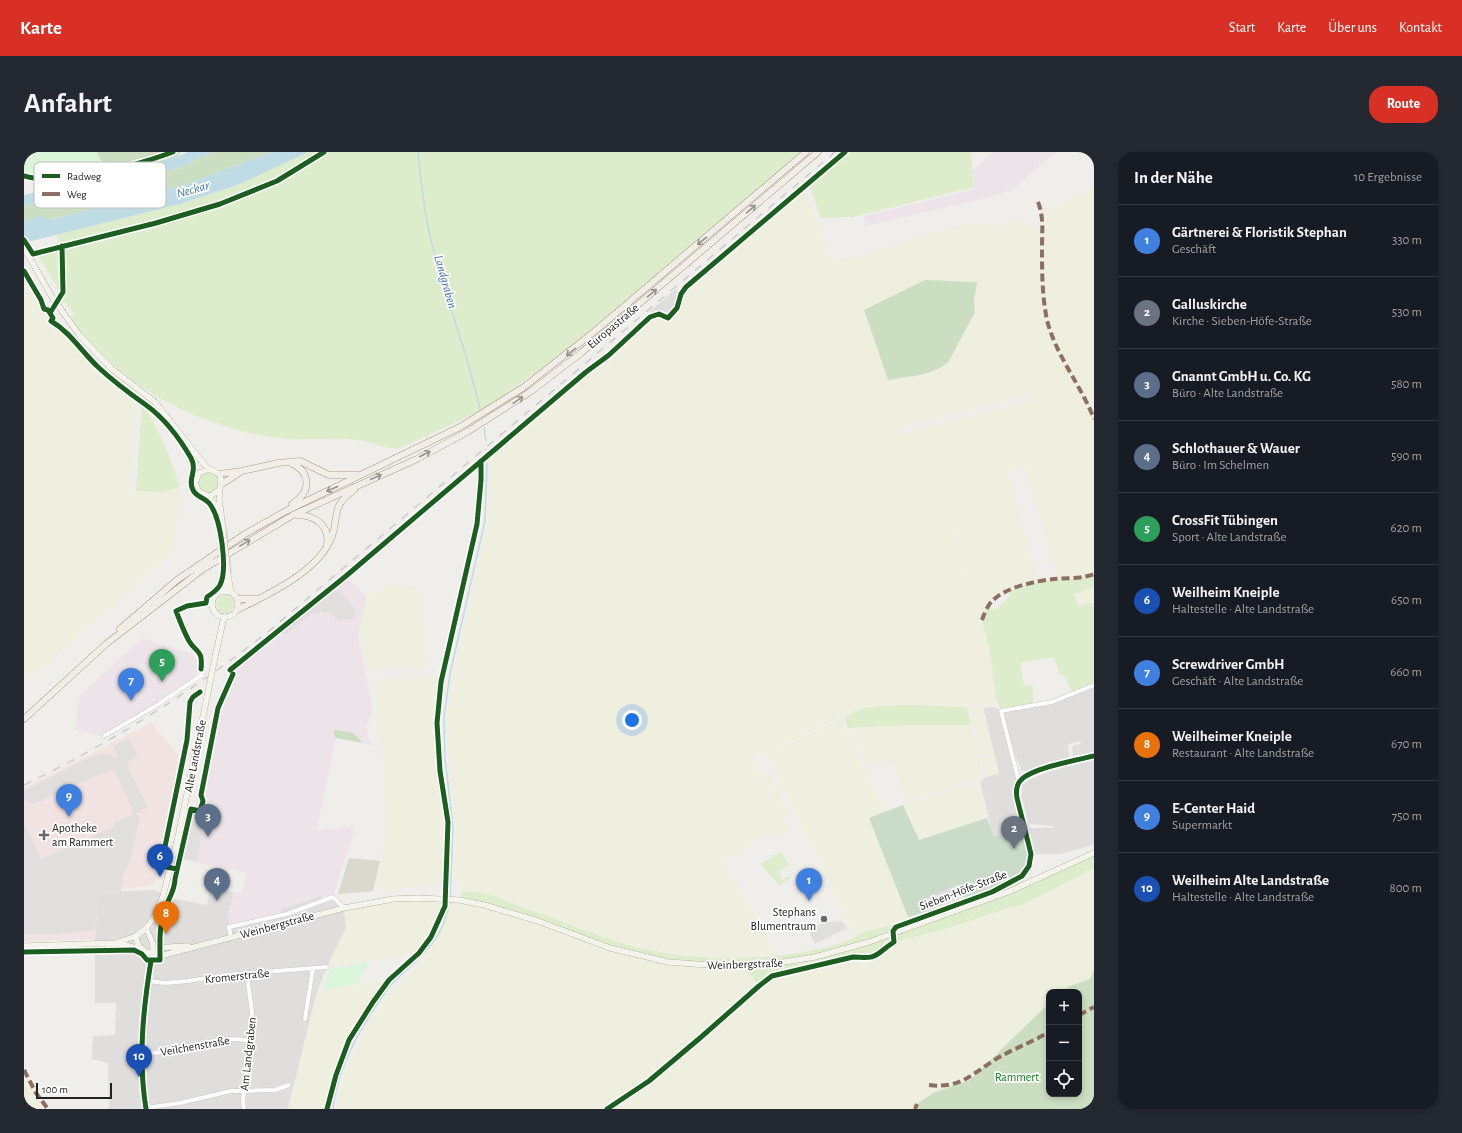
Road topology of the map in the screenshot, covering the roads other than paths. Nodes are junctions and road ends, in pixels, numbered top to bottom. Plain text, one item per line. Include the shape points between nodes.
1 (806, 152) edge
2 (818, 152) edge
3 (24, 248) edge
4 (195, 455) junction
5 (288, 461) junction
6 (208, 469) junction
7 (242, 471) junction
8 (198, 473) junction
9 (368, 473) junction
10 (219, 474) junction
11 (363, 482) junction
12 (222, 484) junction
13 (219, 490) junction
14 (208, 496) junction
15 (220, 512) junction
16 (284, 512) junction
17 (293, 515) junction
18 (326, 548) junction
19 (228, 575) junction
20 (223, 592) junction
21 (231, 593) junction
22 (261, 598) junction
23 (237, 599) junction
24 (212, 604) junction
25 (237, 610) junction
26 (224, 617) junction
27 (106, 644) junction
28 (1094, 685) edge
29 (24, 719) edge
30 (104, 736) dead end
31 (1094, 756) edge
32 (1019, 782) junction
33 (1094, 854) edge
34 (344, 908) junction
35 (901, 924) dead end
36 (146, 928) junction
37 (136, 936) junction
38 (231, 937) junction
39 (116, 943) junction
40 (153, 944) junction
41 (201, 944) junction
42 (24, 946) edge
43 (160, 949) junction
44 (143, 950) junction
45 (153, 954) junction
46 (327, 967) dead end
47 (313, 968) junction
48 (247, 975) junction
49 (148, 981) junction
50 (305, 1019) dead end
51 (250, 1041) junction
52 (141, 1053) junction
53 (289, 1085) dead end
54 (244, 1089) junction
55 (146, 1108) edge
56 (244, 1109) edge

1 -> 9 main road, Europastraße via 569,353 524,387 477,417
11 -> 2 main road, Europastraße via 434,450 530,392 581,353
3 - 4 street via 52,297 76,331 108,365 155,402
4 - 6 street
4 - 8 street
5 - 7 main road
5 - 9 main road via 300,461 329,476
5 - 16 main road via 304,472 306,485 303,494
6 - 8 street
6 - 10 street
7 - 10 main road
7 - 12 main road
8 - 14 street via 195,480 196,488 201,494
9 -> 16 main road, Europastraße
10 - 12 street
11 - 17 main road
11 - 18 main road via 343,498 338,507 334,531
12 - 13 street
13 - 14 street
13 - 15 street
14 - 15 street
15 - 19 street, bridge
16 - 27 main road via 245,534 177,580 124,625
17 - 18 main road via 313,517 324,527
27 -> 17 main road via 202,569
18 - 22 main road via 301,572
19 - 20 street
19 - 21 street
20 - 21 street
20 - 24 street via 216,595
21 - 23 street
22 - 23 main road
22 - 25 main road
23 - 25 street
24 - 26 street via 216,613
24 - 30 street via 195,604 176,611 190,643 200,653 203,674
25 - 26 street via 232,616
26 - 36 street, Alte Landstraße, bridge via 167,884 159,908
27 - 29 main road
28 - 32 street, Sieben-Höfe-Straße via 1052,702 1001,711
31 - 32 street via 1059,764
32 - 35 street, Sieben-Höfe-Straße via 1017,798 1031,854 1027,870 1014,881 997,889
33 - 34 street, Weinbergstraße via 1008,892 869,942 815,957 765,966 696,965 646,957 610,948 510,912 459,900 393,899
34 - 38 street, Weinbergstraße
34 - 38 street via 333,897 287,914 230,927
36 - 37 street, Alte Landstraße
36 - 40 street
37 - 39 street, Alte Landstraße
37 - 44 street
38 - 41 street, Weinbergstraße
39 - 42 street
39 - 44 street
40 - 43 street
40 - 45 street
41 - 43 street
41 - 45 street via 160,956
43 - 45 street via 155,950
44 - 45 street
45 - 49 street
46 - 47 street, Kromerstraße
47 - 48 street, Kromerstraße
47 - 50 street
48 - 49 street, Kromerstraße via 165,983
48 - 51 street, Am Landgraben via 252,1012
49 - 52 street
51 - 52 street, Veilchenstraße via 223,1039 162,1052
51 - 54 street, Am Landgraben
52 - 55 street
53 - 54 street via 275,1090
54 - 55 street
54 - 56 street, Am Landgraben

